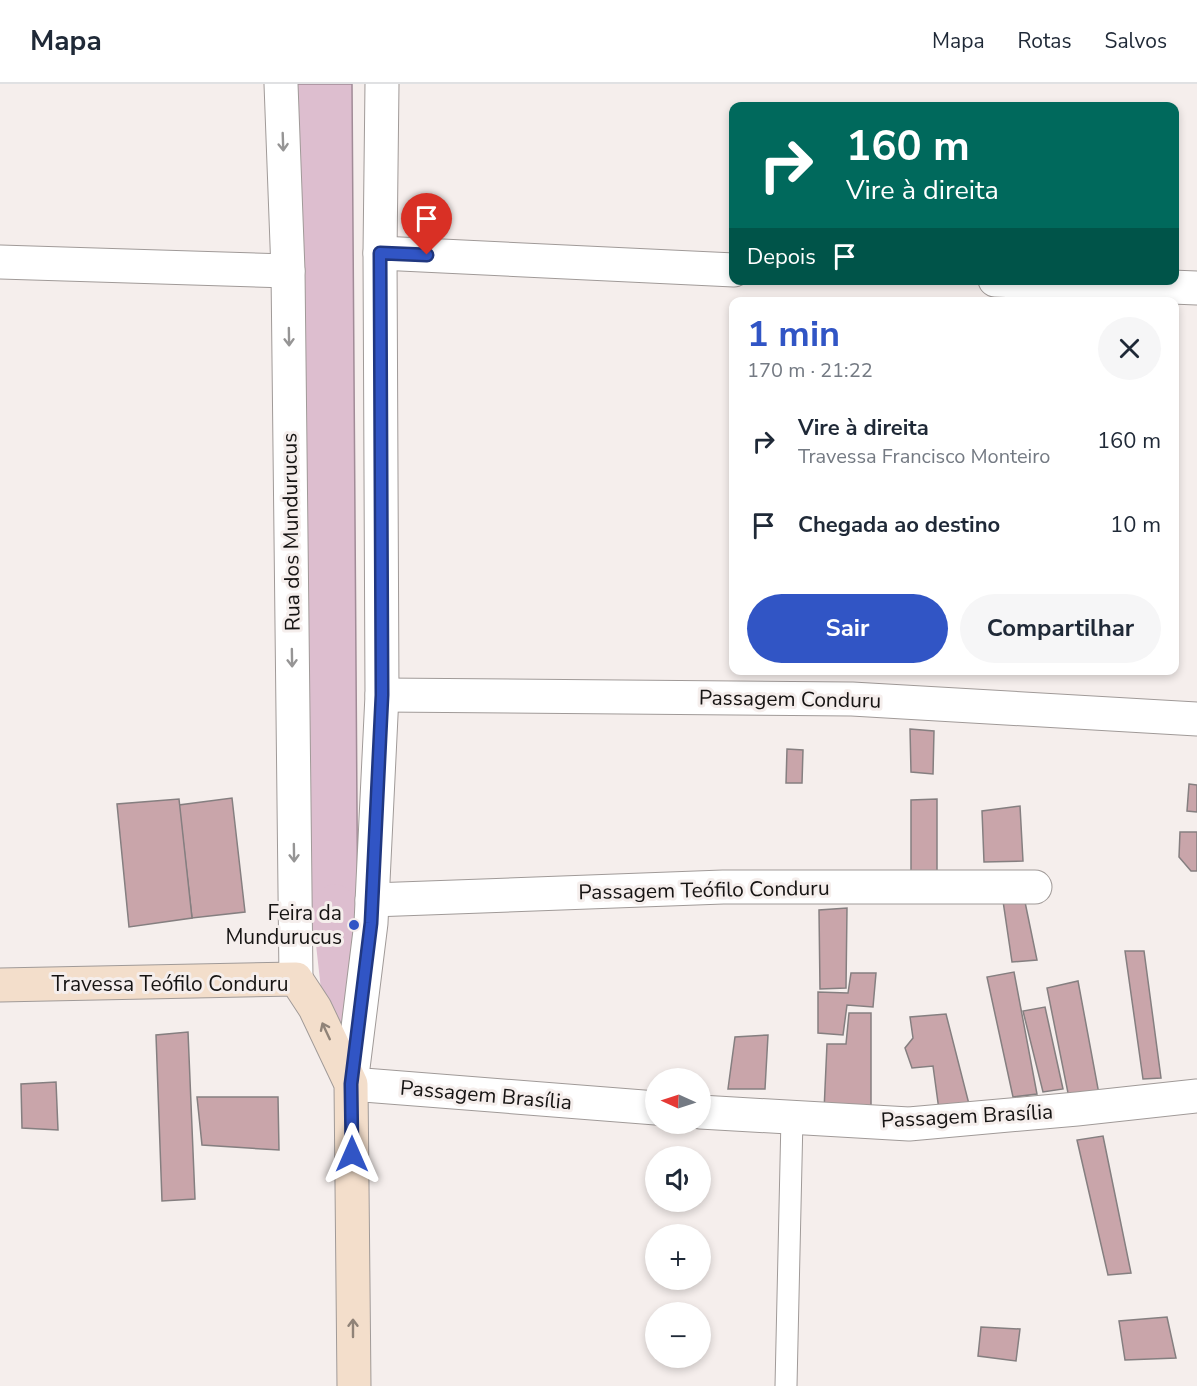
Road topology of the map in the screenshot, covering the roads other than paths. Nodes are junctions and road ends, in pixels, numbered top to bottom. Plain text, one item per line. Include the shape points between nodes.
1 (281, 84) edge
2 (382, 84) edge
3 (380, 253) junction
4 (0, 262) edge
5 (729, 270) edge
6 (288, 271) junction
7 (1121, 285) edge
8 (1197, 288) edge
9 (382, 695) junction
10 (1197, 720) edge
11 (1035, 887) dead end
12 (372, 900) junction
13 (296, 980) junction
14 (0, 985) edge
15 (351, 1084) junction
16 (1197, 1095) edge
17 (645, 1107) edge
18 (711, 1113) edge
19 (792, 1118) junction
20 (354, 1386) edge
21 (786, 1386) edge

1 -> 6 street, Rua dos Mundurucus
2 - 3 street
3 - 5 street
3 - 9 street
4 - 6 street
6 -> 13 street, Rua dos Mundurucus
7 - 8 street
9 - 10 street, Passagem Conduru via 852,699
9 - 12 street
11 - 12 street, Passagem Teófilo Conduru via 723,887
12 - 15 street
13 - 14 street, Travessa Teófilo Conduru
15 -> 13 street, Travessa Teófilo Conduru via 315,1008
15 - 17 street, Passagem Brasília
20 -> 15 street
16 - 19 street, Passagem Brasília via 909,1124
18 - 19 street, Passagem Brasília
19 - 21 lane

